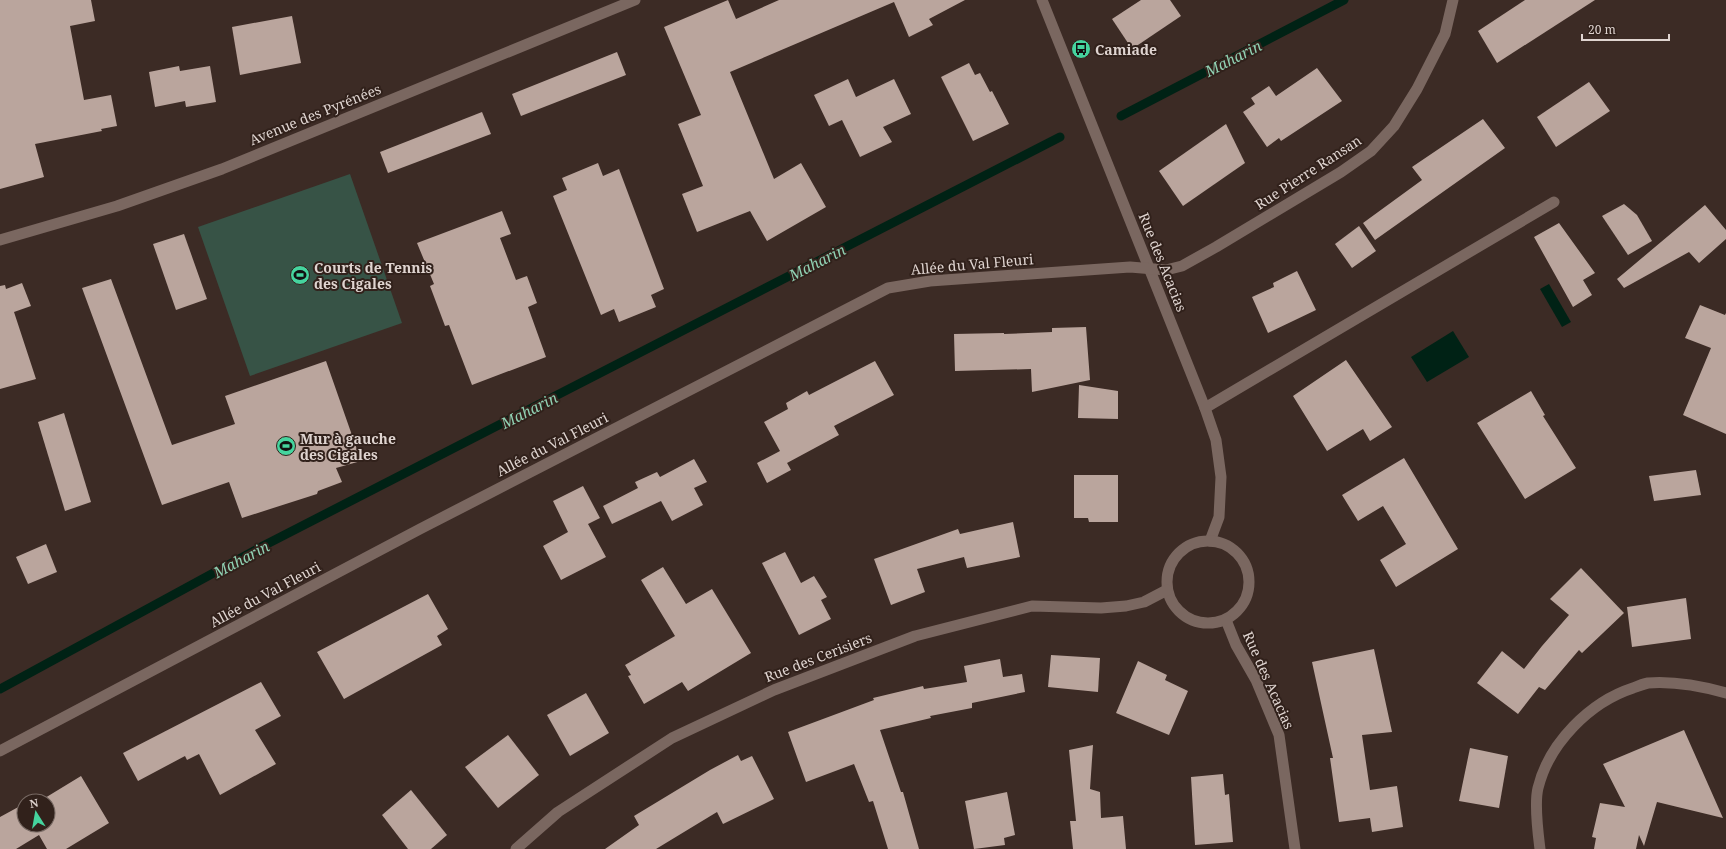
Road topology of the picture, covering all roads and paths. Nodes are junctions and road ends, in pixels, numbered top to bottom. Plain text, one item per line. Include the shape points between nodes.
1 (636, 0) edge
2 (1042, 0) edge
3 (1453, 0) edge
4 (1554, 202) dead end
5 (0, 240) edge
6 (1149, 268) junction
7 (1205, 408) junction
8 (1210, 541) junction
9 (1167, 590) junction
10 (1226, 620) junction
11 (1726, 693) edge
12 (0, 752) edge
13 (516, 849) edge
14 (1296, 849) edge
15 (1540, 849) edge

1 - 5 street, Avenue des Pyrénées via 222,168 117,206
2 - 6 street, Rue des Acacias
3 - 6 street, Rue Pierre Ransan via 1445,34 1417,89 1394,126 1371,151 1341,172 1182,266 1166,270
4 - 7 street
6 - 7 street, Rue des Acacias
6 - 12 street, Allée du Val Fleuri via 1130,267 930,281 888,288 420,529
7 - 8 street, Rue des Acacias via 1216,440 1221,477 1220,517
8 - 9 street via 1195,543 1182,550 1172,561 1167,575
8 - 10 street via 1224,544 1235,551 1244,561 1249,574 1250,587 1245,600 1238,611
9 - 10 street via 1179,612 1189,619 1202,623
9 - 13 street, Rue des Cerisiers via 1144,602 1126,606 1032,606 915,636 774,690 672,738 558,812
10 - 14 street, Rue des Acacias via 1236,645 1256,680 1279,735
11 - 15 street via 1669,683 1646,683 1619,692 1596,707 1575,725 1558,745 1544,768 1538,790

